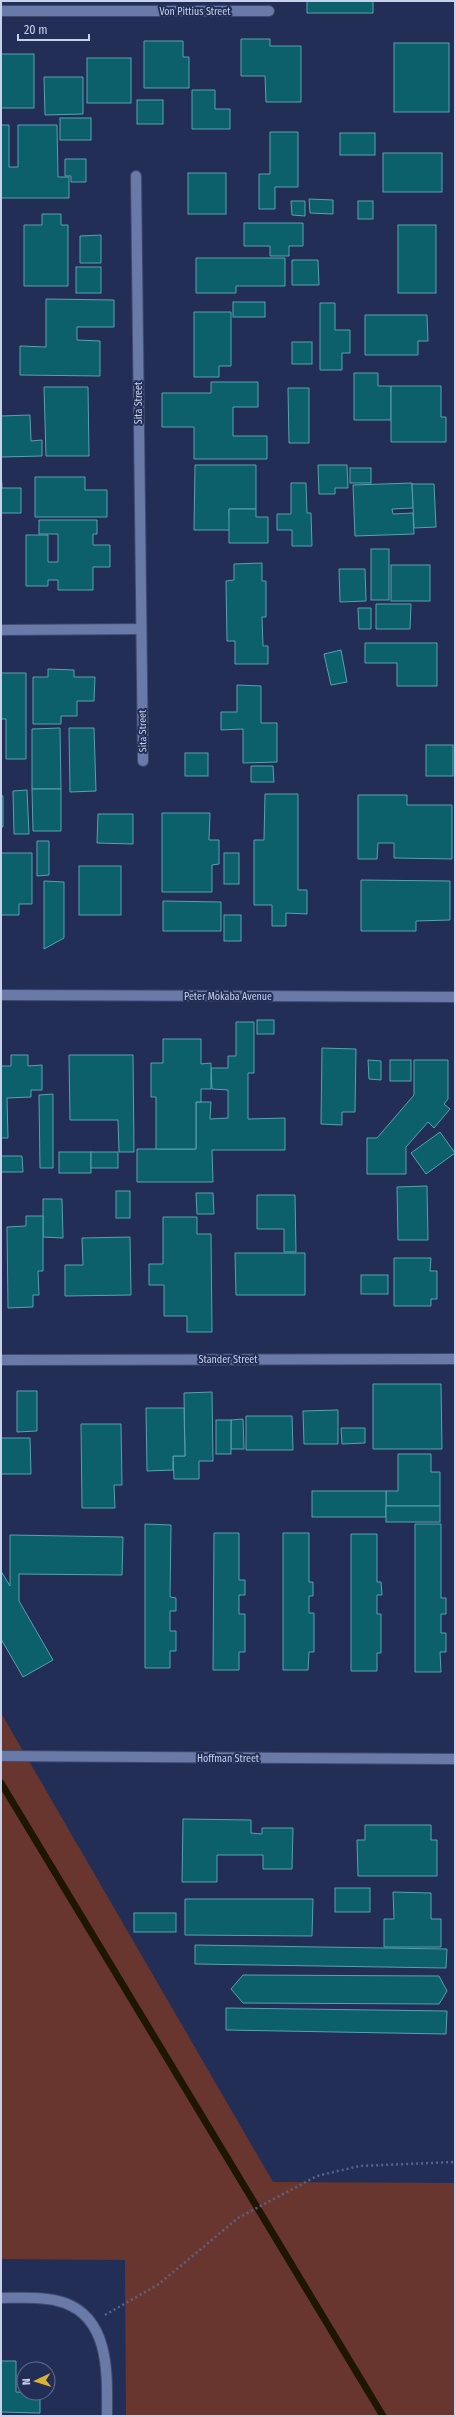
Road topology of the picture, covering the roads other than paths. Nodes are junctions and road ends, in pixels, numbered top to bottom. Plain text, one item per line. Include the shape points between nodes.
1 (1, 11) edge
2 (269, 11) dead end
3 (136, 176) dead end
4 (140, 629) junction
5 (1, 630) edge
6 (143, 762) dead end
7 (1, 995) edge
8 (455, 997) edge
9 (455, 1359) edge
10 (1, 1360) edge
11 (1, 1756) edge
12 (455, 1759) edge
13 (1, 2298) edge
14 (107, 2416) edge

1 - 2 street, Von Pittius Street
3 - 4 street, Sita Street
4 - 5 street
4 - 6 street, Sita Street
7 - 8 street, Peter Mokaba Avenue
9 - 10 street, Stander Street
11 - 12 street, Hoffman Street
13 - 14 street via 48,2299 65,2303 76,2308 91,2323 101,2341 107,2366

